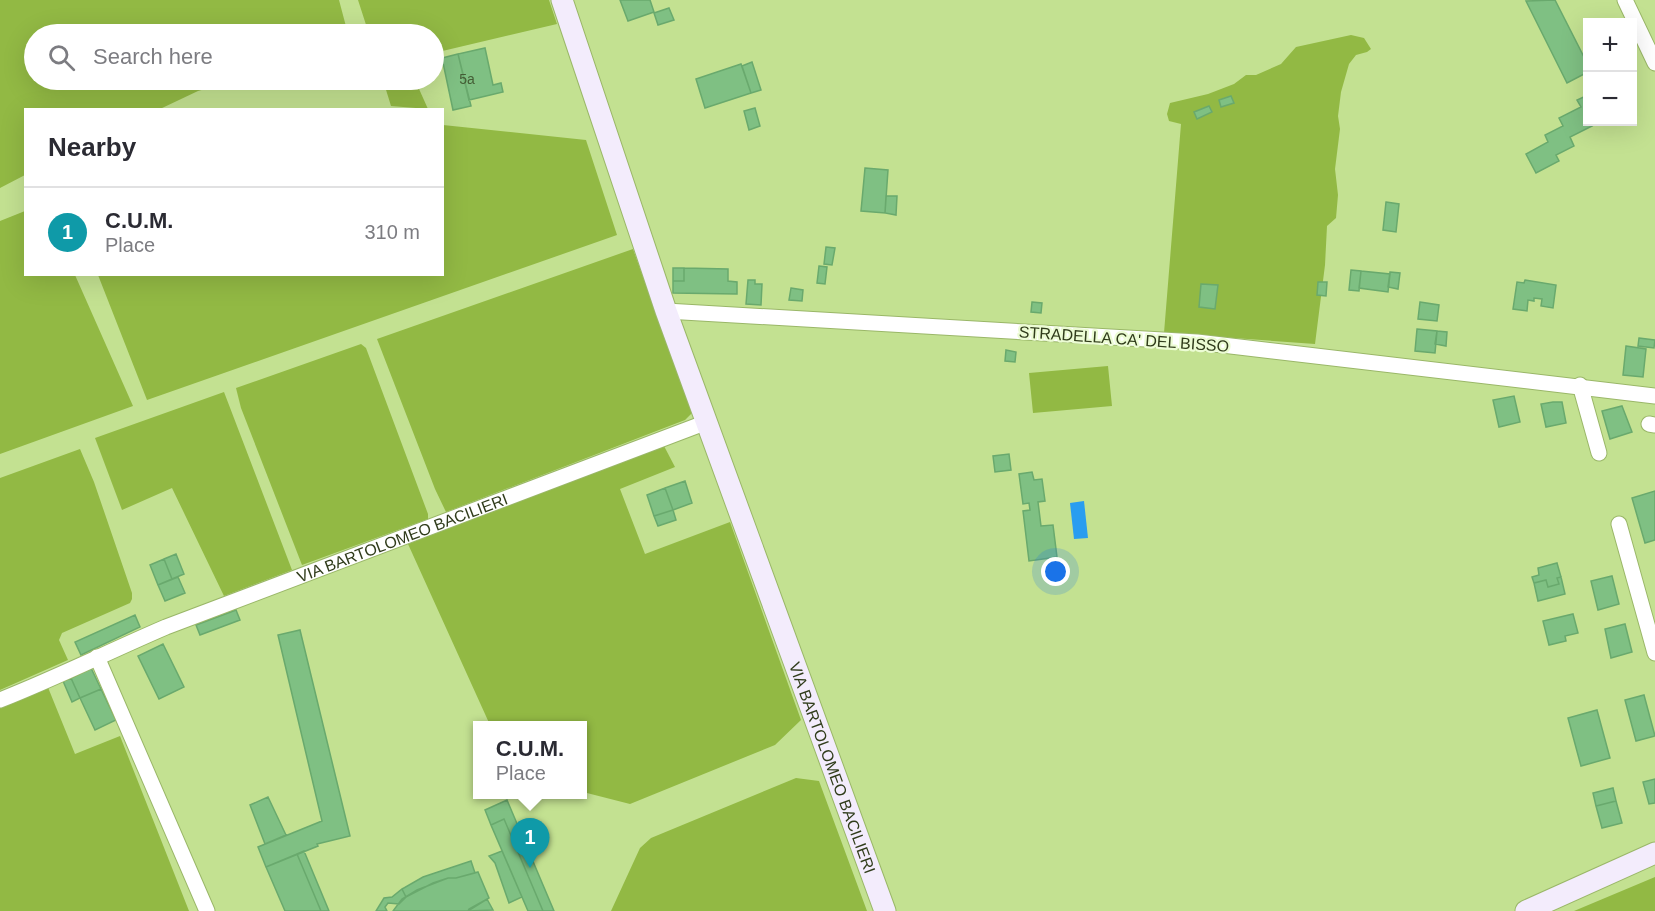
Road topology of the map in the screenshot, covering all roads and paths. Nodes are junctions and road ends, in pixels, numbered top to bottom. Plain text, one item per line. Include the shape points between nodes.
1 (562, 0) edge
2 (1625, 0) edge
3 (1655, 63) edge
4 (666, 311) junction
5 (1580, 385) junction
6 (1655, 396) edge
7 (707, 422) junction
8 (1599, 453) dead end
9 (1619, 524) dead end
10 (1655, 653) edge
11 (97, 657) junction
12 (0, 700) edge
13 (1655, 853) edge
14 (207, 911) edge
15 (885, 911) edge
16 (1526, 911) edge

1 - 4 street, VIA BARTOLOMEO BACILIERI
2 - 3 street
4 - 5 street, STRADELLA CA' DEL BISSO via 1197,342
4 - 7 street, VIA BARTOLOMEO BACILIERI
5 - 6 street, STRADELLA CA' DEL BISSO
5 - 8 street
7 - 11 street, VIA BARTOLOMEO BACILIERI via 166,627
7 - 15 street, VIA BARTOLOMEO BACILIERI
9 - 10 street
11 - 12 street, VIA BARTOLOMEO BACILIERI
11 - 14 street
13 - 16 street

